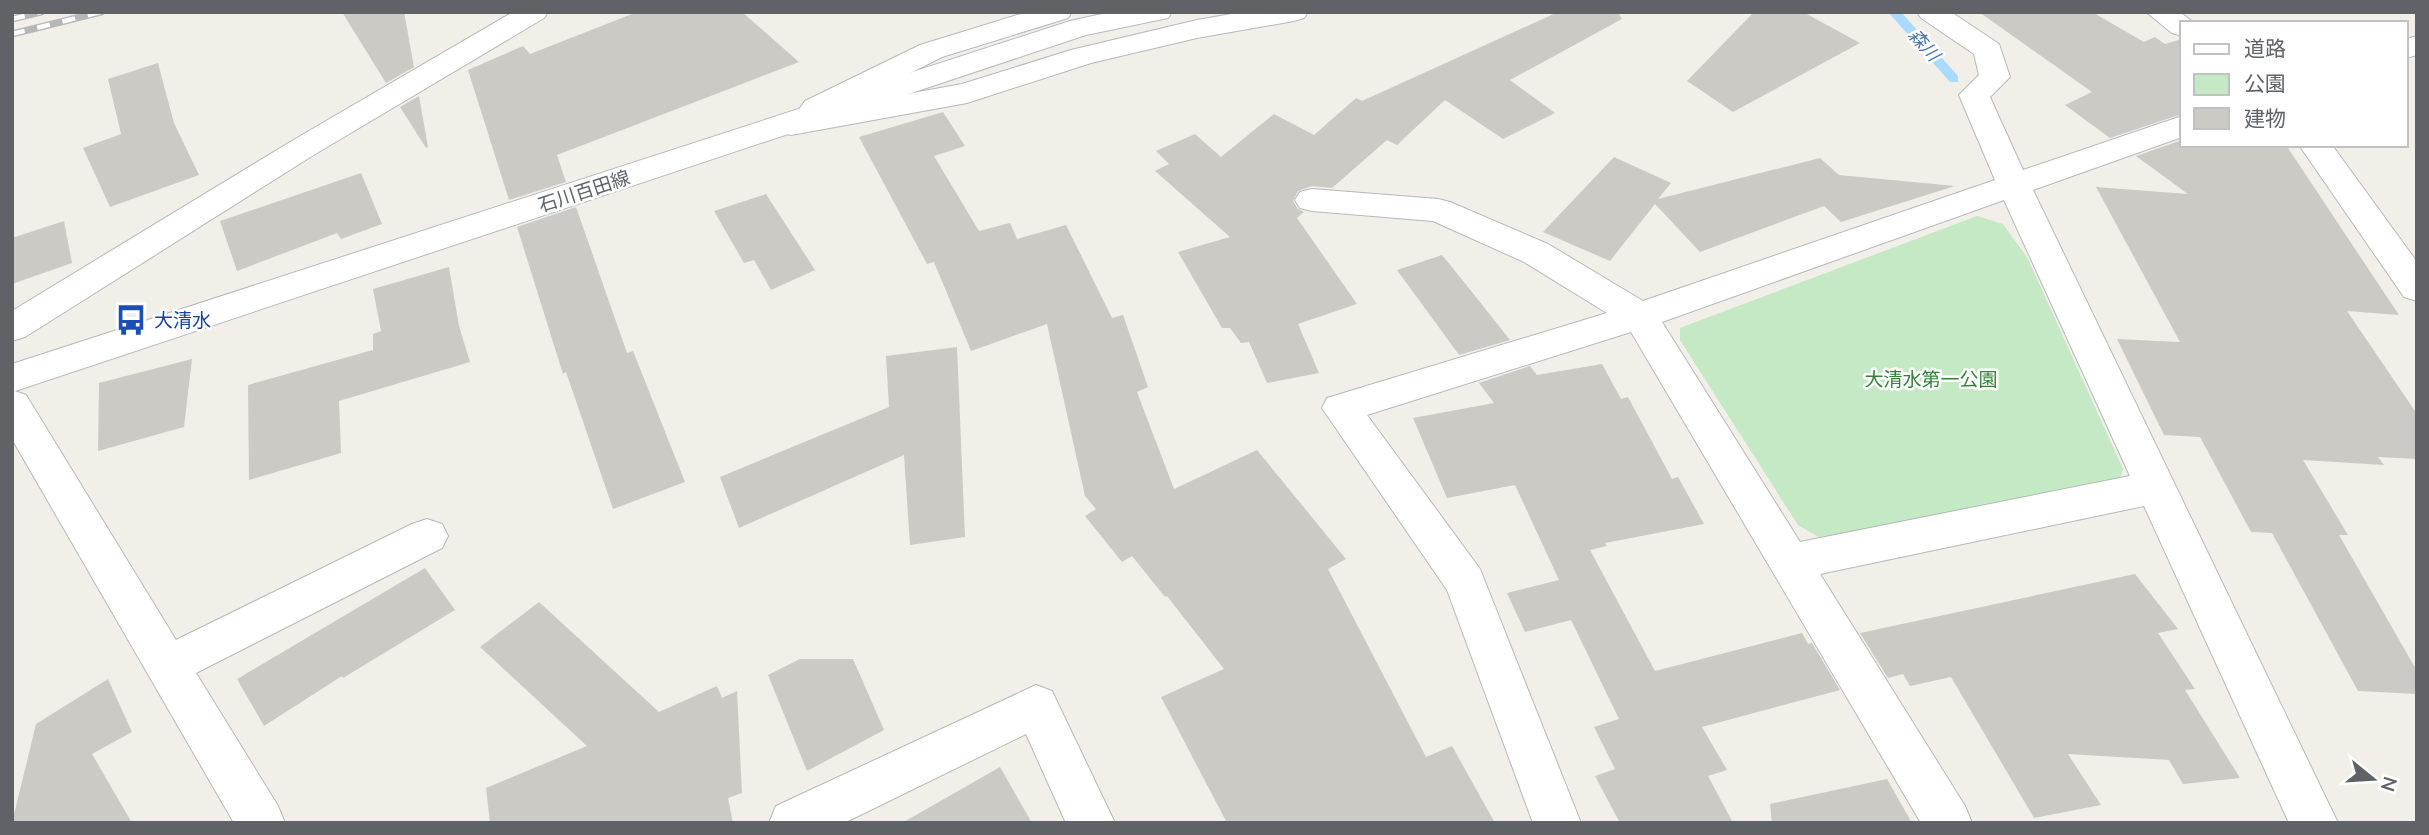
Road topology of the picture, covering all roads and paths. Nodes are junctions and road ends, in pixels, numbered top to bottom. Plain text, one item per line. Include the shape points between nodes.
1 (534, 12) edge
2 (1058, 12) edge
3 (1158, 12) edge
4 (1294, 12) edge
5 (1931, 12) edge
6 (2160, 12) edge
7 (2180, 26) edge
8 (2180, 127) edge
9 (773, 129) junction
10 (2316, 147) edge
11 (2014, 186) junction
12 (1312, 200) dead end
13 (2417, 288) edge
14 (1640, 316) junction
15 (12, 328) edge
16 (12, 378) edge
17 (12, 405) edge
18 (2156, 486) junction
19 (427, 536) dead end
20 (1790, 562) junction
21 (167, 665) junction
22 (261, 823) edge
23 (793, 823) edge
24 (1091, 823) edge
25 (1557, 823) edge
26 (1948, 823) edge
27 (2314, 823) edge

1 - 15 street
2 - 9 street via 931,51
3 - 9 street, 石川百田線 via 1080,27
4 - 9 street via 1082,56 967,93
5 - 11 street via 1987,50 1995,76 1974,96
6 - 7 street
8 - 11 street
9 - 16 street, 石川百田線
10 - 13 street
11 - 14 street
11 - 18 street
12 - 14 street via 1438,210 1536,253
14 - 20 street
14 - 25 street via 1341,408 1465,582
17 - 21 street
18 - 20 street
18 - 27 street
19 - 21 street
20 - 26 street
21 - 22 street
23 - 24 street via 1036,706

